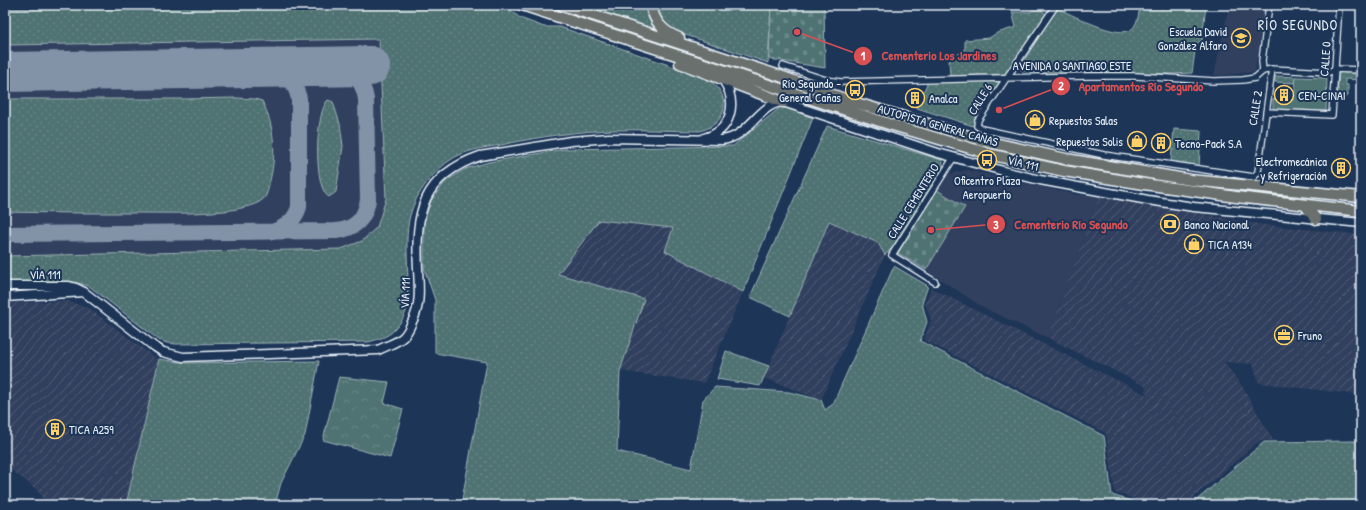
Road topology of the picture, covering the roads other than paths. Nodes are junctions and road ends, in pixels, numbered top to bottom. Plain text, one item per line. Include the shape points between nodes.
1 (522, 5) edge
2 (562, 5) edge
3 (651, 5) edge
4 (1056, 5) edge
5 (1269, 5) edge
6 (1339, 5) edge
7 (596, 29) junction
8 (783, 66) dead end
9 (1272, 69) junction
10 (1335, 69) junction
11 (1361, 70) edge
12 (1264, 71) junction
13 (780, 76) junction
14 (1008, 77) junction
15 (723, 80) junction
16 (783, 102) junction
17 (1266, 112) junction
18 (700, 139) junction
19 (954, 157) junction
20 (1256, 175) joint
21 (1361, 197) edge
22 (1305, 205) junction
23 (1361, 211) edge
24 (1316, 219) junction
25 (1361, 224) edge
26 (935, 282) dead end
27 (5, 286) edge
28 (31, 286) junction
29 (5, 291) edge
30 (84, 292) junction
31 (5, 297) edge

1 - 7 highway, AUTOPISTA GENERAL CAÑAS
2 - 13 highway, AUTOPISTA GENERAL CAÑAS
3 - 13 highway via 657,23 673,35
4 - 14 street, CALLE 6
5 - 12 street via 1262,61
6 - 10 street, CALLE 0
7 - 15 highway
7 - 22 highway, AUTOPISTA GENERAL CAÑAS via 889,124 994,155 1144,184
8 - 14 street, AVENIDA 0 SANTIAGO ESTE via 834,82
9 - 10 street, AVENIDA 0 SANTIAGO ESTE via 1329,72
9 - 12 street, AVENIDA 0 SANTIAGO ESTE
9 - 17 street, CALLE 2
10 - 11 street, AVENIDA 0 SANTIAGO ESTE
10 - 17 street, CALLE 0 via 1332,115
12 - 14 street, AVENIDA 0 SANTIAGO ESTE via 1255,78 1214,81 1136,76
13 - 21 highway, AUTOPISTA GENERAL CAÑAS via 853,102 989,142 1066,159 1191,180
14 - 20 street, CALLE 6 via 978,120 977,126 982,129 1104,155 1250,177
15 - 16 highway
15 - 18 main road, VÍA 111 via 730,92 730,113 719,131
16 - 18 main road, VÍA 111 via 770,106 734,138
16 - 19 main road, VÍA 111 via 891,139
17 - 20 street, CALLE 2
18 - 30 main road, VÍA 111 via 609,138 572,141 480,156 448,170 427,196 420,212 417,255 419,292 415,317 403,337 378,350 183,357 163,352 152,345
19 - 24 main road, VÍA 111 via 1024,176 1110,193 1194,207
19 - 26 street, CALLE CEMENTERIO via 892,254
22 - 23 highway, AUTOPISTA GENERAL CAÑAS
22 - 24 highway
24 - 25 main road, VÍA 111
27 - 28 main road, VÍA 111
28 - 29 main road
28 - 30 main road, VÍA 111 via 69,286
30 - 31 main road, VÍA 111

